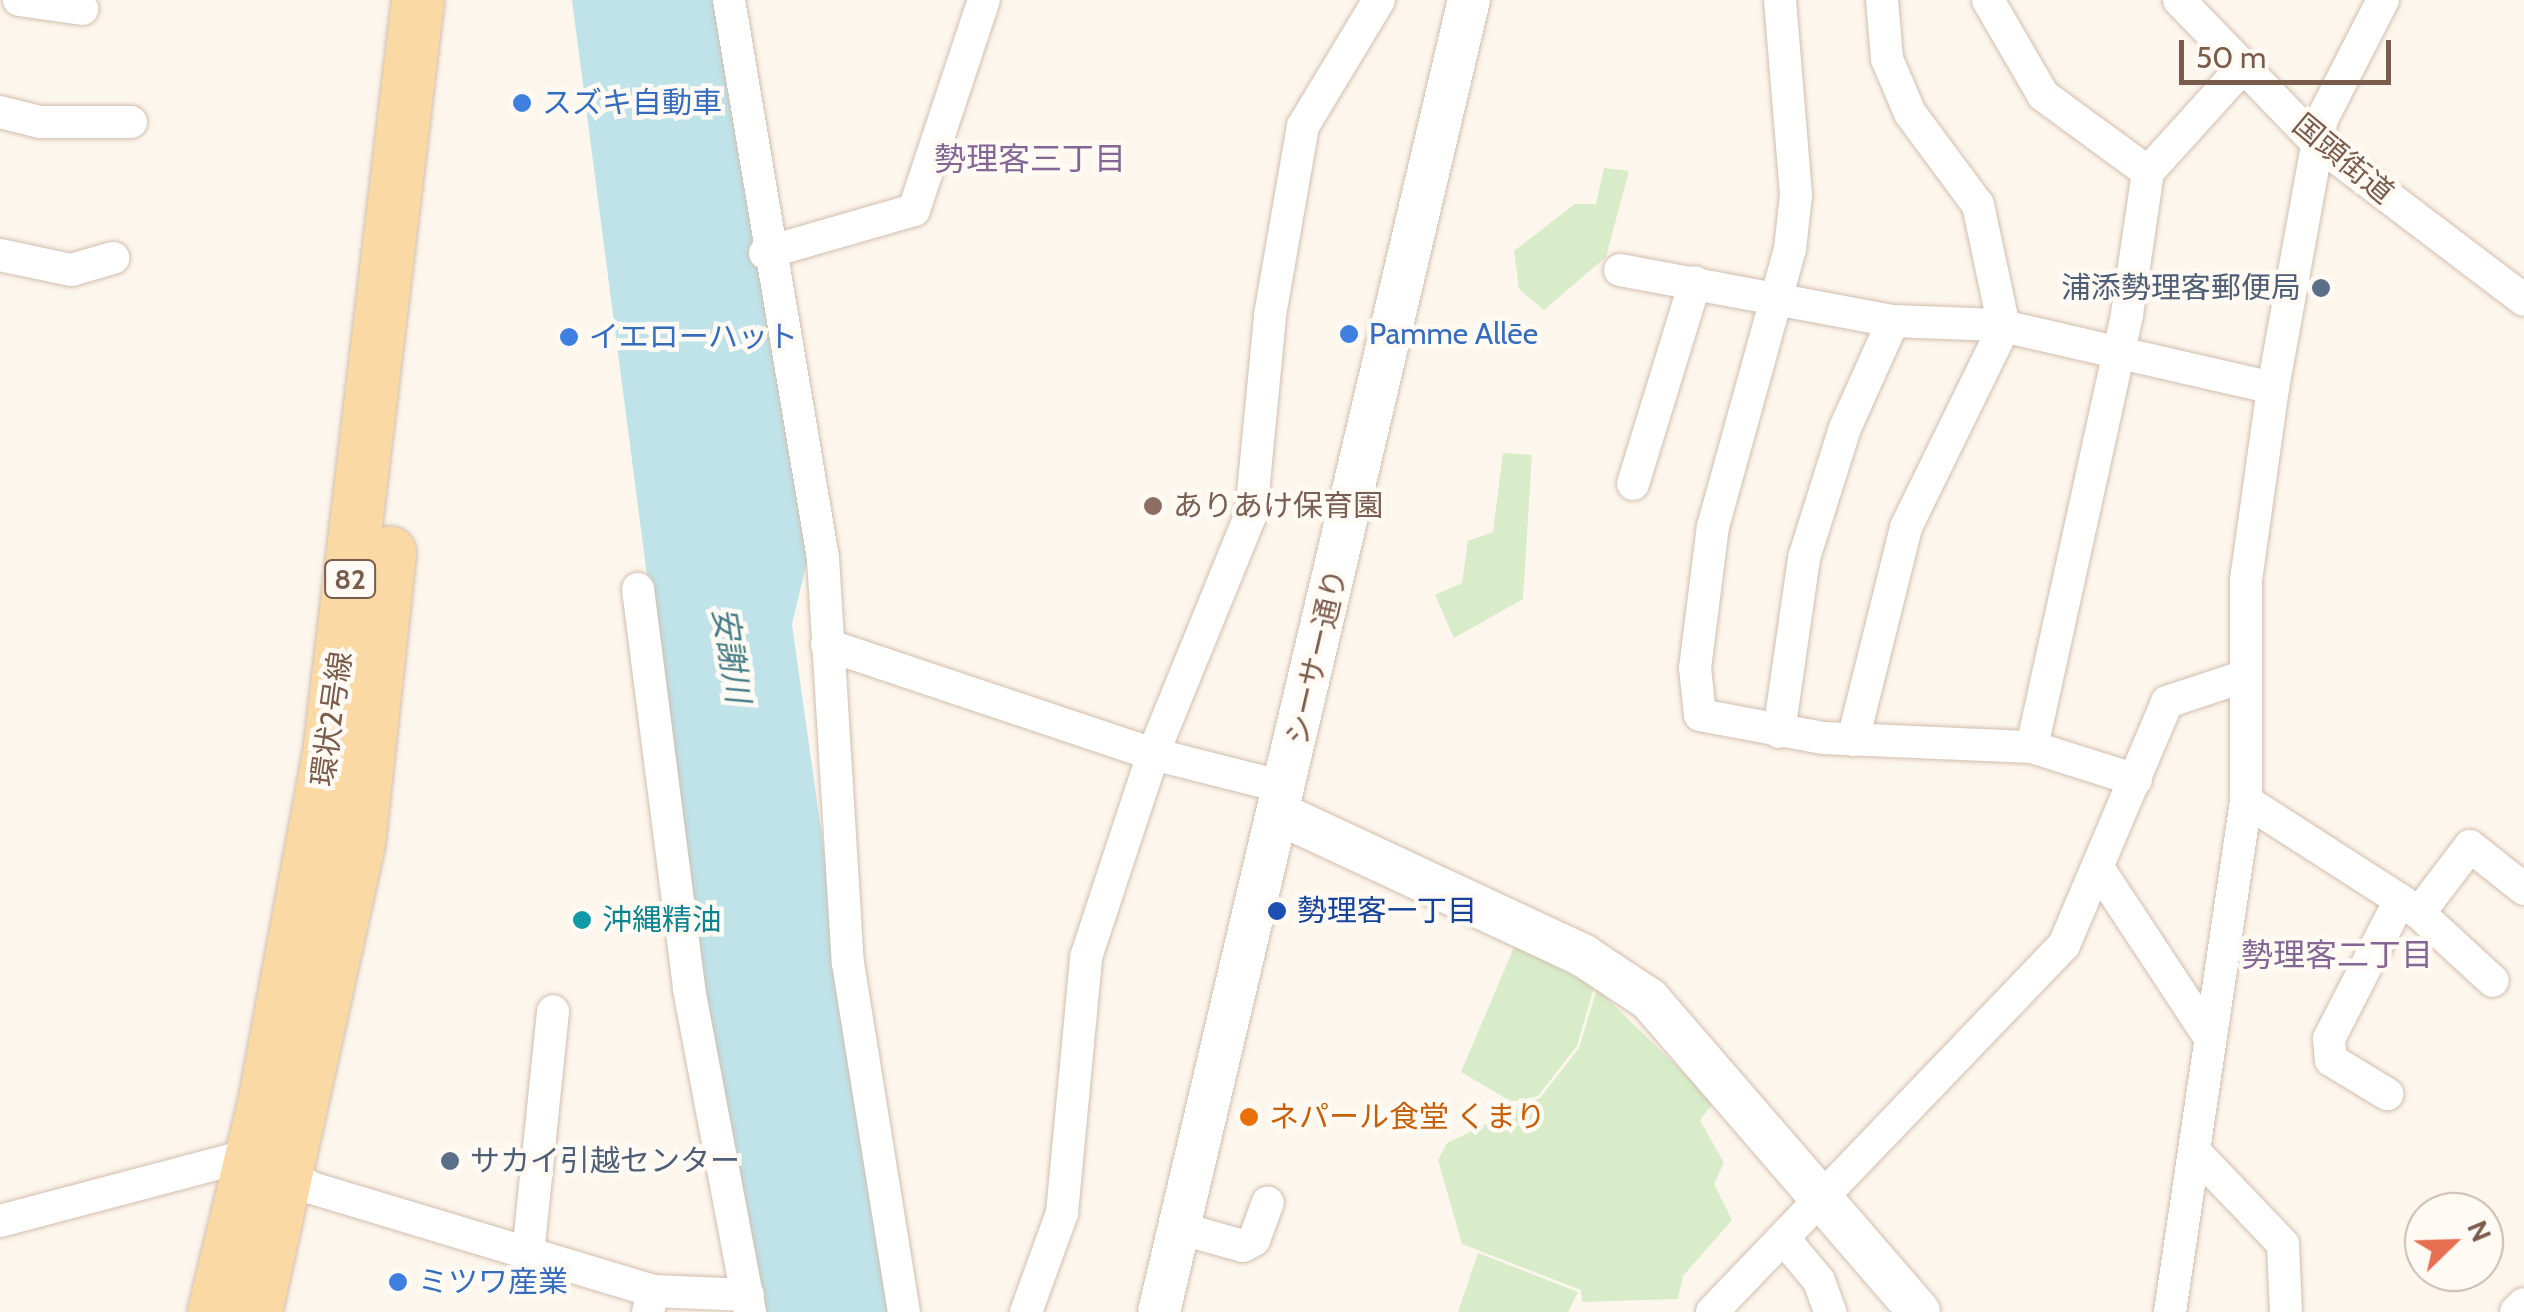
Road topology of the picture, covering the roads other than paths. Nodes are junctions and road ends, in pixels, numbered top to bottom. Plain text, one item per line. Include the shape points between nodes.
1 (19, 0) edge
2 (418, 0) edge
3 (454, 0) edge
4 (729, 0) edge
5 (984, 0) edge
6 (1379, 0) edge
7 (1469, 0) edge
8 (1780, 0) edge
9 (1882, 0) edge
10 (1988, 0) edge
11 (2179, 0) edge
12 (2383, 0) edge
13 (82, 9) dead end
14 (2242, 68) junction
15 (0, 112) edge
16 (130, 122) dead end
17 (2316, 142) junction
18 (2148, 172) junction
19 (765, 253) junction
20 (0, 255) edge
21 (113, 258) dead end
22 (1620, 270) dead end
23 (1695, 282) junction
24 (1777, 296) junction
25 (2524, 300) edge
26 (1893, 321) junction
27 (2004, 327) junction
28 (2117, 357) junction
29 (2273, 388) junction
30 (1633, 484) dead end
31 (638, 588) dead end
32 (827, 645) junction
33 (2245, 676) junction
34 (1779, 732) junction
35 (1853, 740) junction
36 (2032, 747) junction
37 (1153, 754) junction
38 (2136, 780) junction
39 (1283, 801) junction
40 (2246, 801) junction
41 (2100, 871) junction
42 (2524, 890) edge
43 (2410, 906) junction
44 (2494, 981) dead end
45 (553, 1012) dead end
46 (2210, 1036) junction
47 (2388, 1094) dead end
48 (2194, 1152) junction
49 (272, 1161) junction
50 (1824, 1196) junction
51 (1268, 1202) dead end
52 (0, 1221) edge
53 (1179, 1228) junction
54 (1784, 1240) junction
55 (528, 1254) junction
56 (650, 1301) edge
57 (749, 1303) edge
58 (2524, 1304) edge
59 (214, 1312) edge
60 (256, 1312) edge
61 (904, 1312) edge
62 (1026, 1312) edge
63 (1159, 1312) edge
64 (1712, 1312) edge
65 (1830, 1312) edge
66 (1919, 1312) edge
67 (2170, 1312) edge
68 (2286, 1312) edge
69 (2516, 1312) edge

1 - 13 street
2 - 49 main road, 環状2号線 / 82 via 329,754
3 - 49 main road, 環状2号線 / 82 via 358,844
4 - 19 street
5 - 19 street via 914,210
6 - 37 street via 1302,126 1270,316 1250,514
7 - 39 street, シーサー通り
8 - 24 street via 1796,195
9 - 27 street via 1887,59 1910,113 1978,205
10 - 18 street via 2044,95
11 - 14 street, 国頭街道
12 - 17 street
14 - 17 street, 国頭街道
14 - 18 street
15 - 16 street via 40,122
17 - 25 street, 国頭街道
17 - 29 street
18 - 28 street
19 - 32 street via 823,558
20 - 21 street via 71,270
22 - 23 street
23 - 24 street
23 - 30 street
24 - 26 street
24 - 34 street via 1713,526 1696,668 1700,715
26 - 27 street
26 - 34 street via 1845,428 1804,558
27 - 28 street
27 - 35 street via 1906,527
28 - 29 street
28 - 36 street
29 - 33 street via 2246,580
31 - 57 street via 689,989
32 - 37 street
32 - 61 street via 848,963
33 - 38 street via 2176,694
33 - 40 street
34 - 35 street
35 - 36 street
36 - 38 street
37 - 39 street
37 - 62 street via 1086,957 1062,1213
38 - 41 street
39 - 50 street via 1619,976 1680,1027
39 - 53 street, シーサー通り
40 - 43 street
40 - 46 street
41 - 46 street
41 - 50 street via 2064,945 1939,1065
42 - 43 street via 2470,846
43 - 44 street
43 - 47 street via 2328,1039 2331,1060
45 - 55 street
46 - 48 street
48 - 67 street
48 - 68 street via 2283,1244
49 - 52 street
49 - 55 street via 312,1188
49 - 59 main road, 環状2号線 / 82
49 - 60 main road, 環状2号線 / 82
50 - 54 street
50 - 66 street
51 - 53 street via 1254,1240 1243,1246
53 - 63 street, シーサー通り
54 - 64 street
54 - 65 street via 1819,1281
55 - 56 street
56 - 57 street
58 - 69 street

